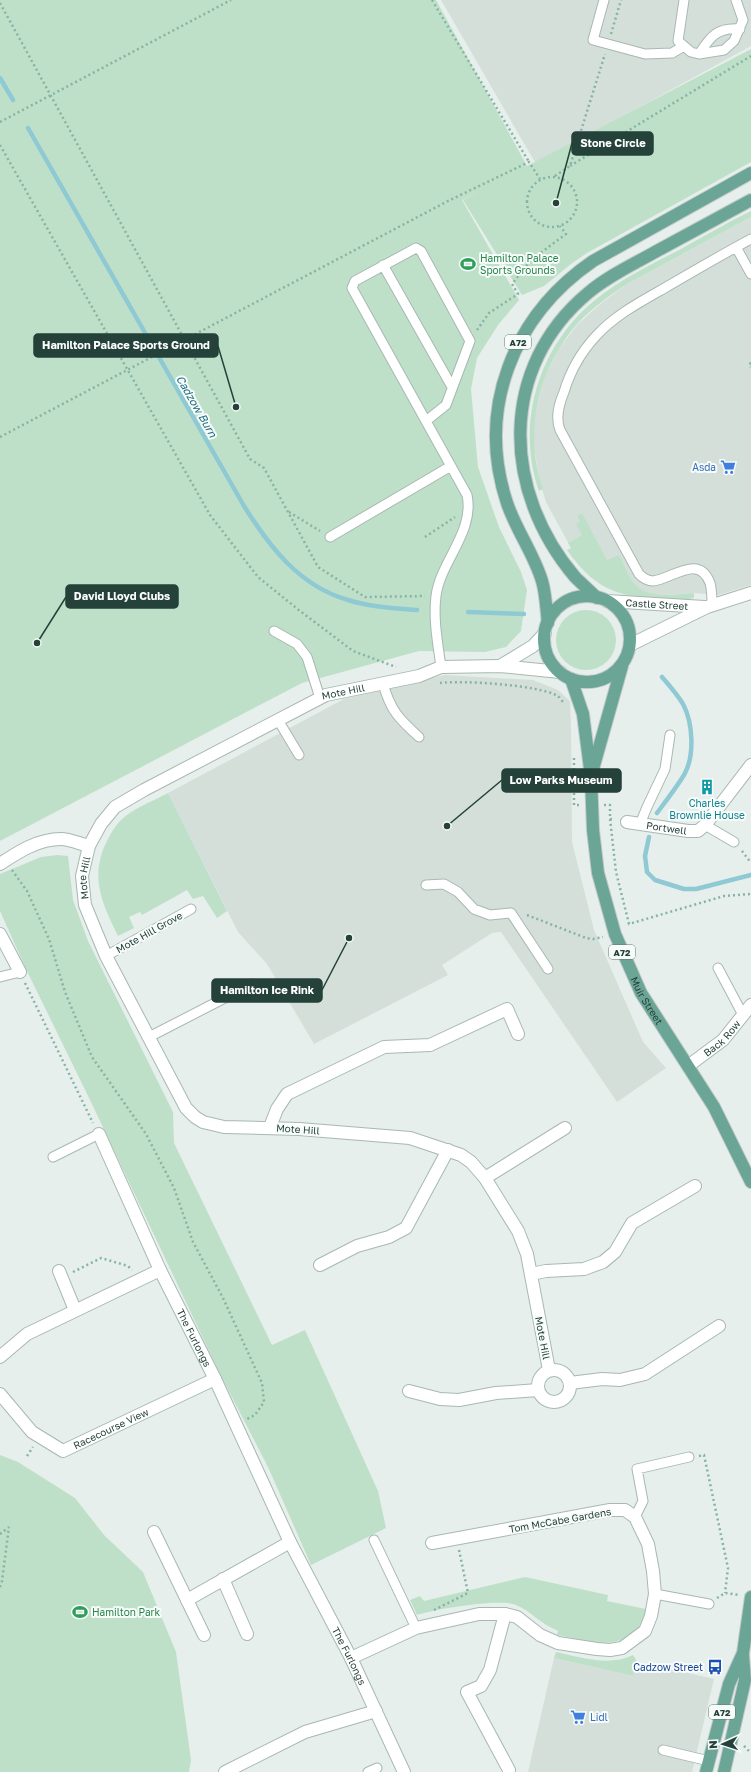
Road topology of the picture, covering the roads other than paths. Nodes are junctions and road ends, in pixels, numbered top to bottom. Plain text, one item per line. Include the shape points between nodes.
1 (604, 0) edge
2 (684, 0) edge
3 (736, 0) edge
4 (740, 29) junction
5 (684, 46) junction
6 (698, 54) junction
7 (751, 173) edge
8 (751, 200) edge
9 (751, 239) edge
10 (736, 247) junction
11 (383, 265) junction
12 (751, 274) edge
13 (452, 387) junction
14 (426, 421) junction
15 (451, 466) junction
16 (330, 537) road end
17 (751, 593) edge
18 (602, 599) junction
19 (710, 606) junction
20 (546, 628) junction
21 (274, 631) dead end
22 (630, 645) junction
23 (623, 662) junction
24 (500, 666) junction
25 (441, 667) junction
26 (560, 672) junction
27 (571, 679) junction
28 (383, 683) junction
29 (320, 698) junction
30 (278, 720) junction
31 (670, 735) dead end
32 (419, 737) dead end
33 (299, 755) dead end
34 (751, 765) edge
35 (591, 777) junction
36 (627, 822) road end
37 (640, 824) junction
38 (705, 825) junction
39 (734, 842) road end
40 (88, 846) junction
41 (3, 862) edge
42 (426, 885) dead end
43 (191, 909) dead end
44 (0, 934) edge
45 (106, 956) junction
46 (718, 968) dead end
47 (548, 969) dead end
48 (20, 972) joint
49 (0, 977) edge
50 (252, 984) dead end
51 (751, 1005) edge
52 (743, 1015) junction
53 (518, 1034) dead end
54 (149, 1037) junction
55 (688, 1066) junction
56 (270, 1127) junction
57 (565, 1128) dead end
58 (99, 1134) joint
59 (448, 1150) junction
60 (53, 1157) dead end
61 (485, 1178) junction
62 (751, 1182) edge
63 (695, 1186) dead end
64 (320, 1265) dead end
65 (160, 1270) junction
66 (531, 1274) junction
67 (60, 1275) road end
68 (75, 1310) junction
69 (719, 1326) dead end
70 (0, 1356) edge
71 (549, 1370) junction
72 (214, 1379) junction
73 (570, 1383) junction
74 (538, 1390) junction
75 (409, 1391) dead end
76 (0, 1394) edge
77 (689, 1457) road end
78 (636, 1517) junction
79 (154, 1532) dead end
80 (374, 1540) dead end
81 (290, 1542) junction
82 (432, 1543) dead end
83 (223, 1579) junction
84 (655, 1594) junction
85 (748, 1596) edge
86 (187, 1600) junction
87 (709, 1604) road end
88 (505, 1614) junction
89 (416, 1628) junction
90 (247, 1634) dead end
91 (204, 1636) dead end
92 (743, 1653) junction
93 (351, 1658) junction
94 (376, 1711) junction
95 (663, 1750) dead end
96 (708, 1767) edge
97 (378, 1768) dead end
98 (725, 1768) edge
99 (509, 1770) dead end
100 (226, 1772) edge
101 (368, 1772) edge
102 (404, 1772) edge

1 - 5 lane via 593,40 645,54 672,53
2 - 5 lane via 678,41
3 - 4 lane via 743,20
4 - 6 lane via 728,28 711,36
4 - 6 lane via 734,41 724,50
5 - 6 lane
7 - 20 main road, A72 via 576,272 532,318 516,348 499,400 496,430 500,478 508,504 542,580
8 - 18 main road, A72 via 602,282 565,316 544,345 533,368 524,397 520,425 524,480 536,513 552,545 576,578
9 - 10 lane
10 - 12 lane
10 - 19 lane via 647,298 604,328 587,347 574,369 562,398 557,420 560,430 639,574 652,581 689,568 699,570 710,584
11 - 13 lane
11 - 13 lane via 414,248 419,249 470,341
11 - 14 lane via 355,281 352,291
13 - 14 lane via 446,405
14 - 15 lane
15 - 16 lane
15 - 25 lane via 467,495 469,507 466,523 436,599
17 - 19 street, Castle Street
18 - 19 street, Castle Street
18 - 20 main road via 577,598 568,601 556,610
18 - 22 main road, A72 via 616,607 623,615 630,635
19 - 22 street, Castle Street
20 - 24 street via 533,646
20 - 26 main road, A72 via 547,654
21 - 29 lane via 297,644 307,657
22 - 23 main road, A72
23 - 27 main road, A72 via 617,670 600,680 586,682
23 - 35 main road, Muir Street / A72
24 - 25 street, Mote Hill
24 - 26 street, Mote Hill
25 - 28 street, Mote Hill via 420,676
26 - 27 main road, A72
27 - 35 main road, Muir Street / A72 via 583,714
28 - 29 street, Mote Hill
28 - 32 lane via 386,696 399,719
29 - 30 street, Mote Hill
30 - 33 lane
30 - 40 street, Mote Hill via 115,807
31 - 37 lane via 665,769
34 - 38 street
35 - 55 main road, Muir Street / A72 via 598,873 615,934 641,993
36 - 37 street, Portwell
37 - 38 street, Portwell via 692,832
38 - 39 lane
40 - 41 street, Mote Hill via 62,839 44,841 25,848
40 - 45 street, Mote Hill via 82,876 85,905
42 - 47 lane via 444,884 458,892 474,909 490,915 511,913
43 - 45 lane, Mote Hill Grove
44 - 48 street
45 - 54 street, Mote Hill
46 - 52 lane
48 - 49 lane
50 - 54 lane
51 - 52 street, Back Row
52 - 55 street, Back Row via 718,1044
53 - 56 street via 507,1009 430,1045 384,1047 287,1094 277,1109
54 - 56 street, Mote Hill via 186,1108 195,1117 203,1122 224,1127
55 - 62 main road, Muir Street / A72 via 722,1122
56 - 59 street, Mote Hill via 410,1138
57 - 61 street
58 - 60 lane
58 - 65 street, The Furlongs
59 - 61 street, Mote Hill via 461,1155
59 - 64 street via 406,1228 389,1237 357,1246
61 - 66 street, Mote Hill via 518,1231
63 - 66 street via 632,1223 615,1252 603,1262 584,1269
65 - 68 street
65 - 72 street, The Furlongs
66 - 71 street, Mote Hill
67 - 68 street
68 - 70 street via 27,1334
69 - 73 street via 645,1374 620,1380 602,1379
71 - 73 street, Mote Hill via 563,1372
71 - 74 street, Mote Hill via 540,1377
72 - 76 street, Racecourse View via 63,1451 32,1432
72 - 81 street, The Furlongs
73 - 74 street via 569,1392 555,1402 546,1400
74 - 75 street via 496,1393 459,1400 440,1399
77 - 78 lane via 637,1469 643,1501
78 - 82 street, Tom McCabe Gardens via 625,1510 610,1510
78 - 84 street via 648,1544
79 - 86 street
80 - 89 lane
81 - 83 street
81 - 93 street, The Furlongs
83 - 86 street
83 - 90 street
84 - 87 lane
84 - 88 street via 652,1614 645,1631 622,1648 610,1650 558,1643 540,1635 517,1617
85 - 92 main road, A72
86 - 91 street
88 - 89 street via 479,1614
88 - 99 street via 490,1670 481,1686 467,1692
89 - 93 street
92 - 96 main road, A72 via 729,1684
92 - 98 main road, A72 via 745,1680
93 - 94 street, The Furlongs
94 - 100 street via 305,1732
94 - 102 street, The Furlongs
95 - 96 lane
96 - 98 main road, A72
97 - 101 lane

